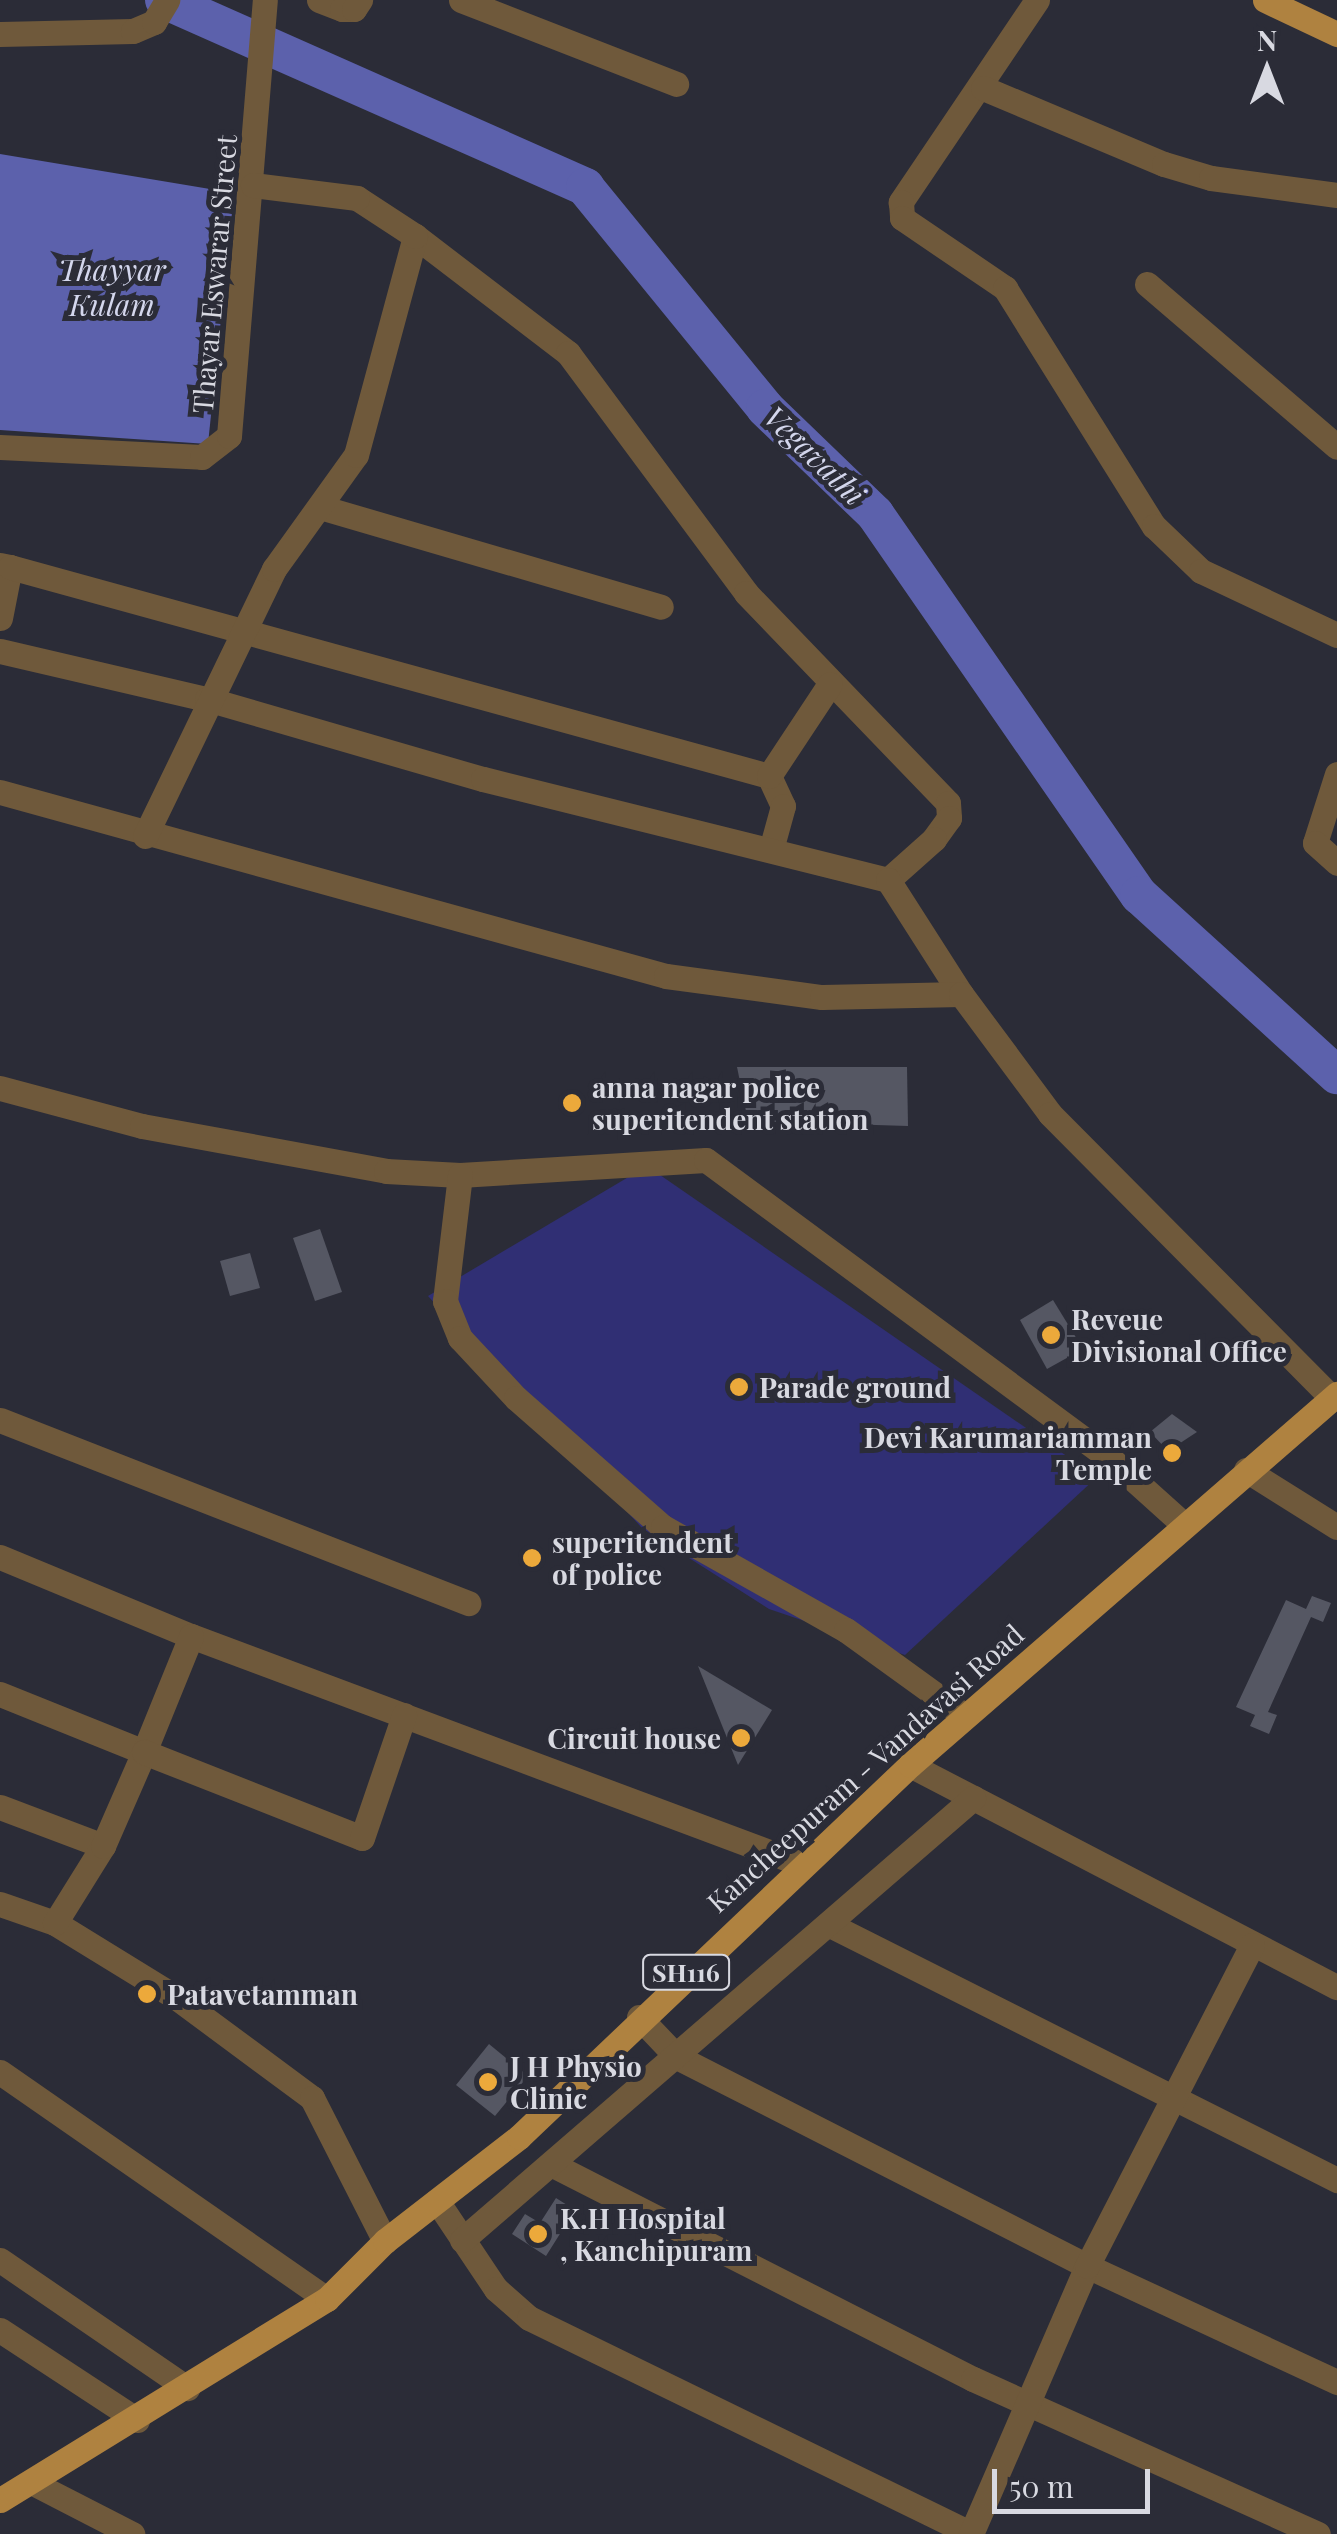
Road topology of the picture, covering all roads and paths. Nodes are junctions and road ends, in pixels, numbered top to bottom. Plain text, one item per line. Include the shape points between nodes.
1 (320, 0) edge
2 (360, 0) edge
3 (461, 0) edge
4 (1037, 0) edge
5 (1265, 0) edge
6 (265, 1) edge
7 (161, 11) edge
8 (0, 34) edge
9 (1337, 34) edge
10 (676, 84) dead end
11 (983, 88) junction
12 (253, 185) junction
13 (1337, 195) edge
14 (415, 236) junction
15 (1147, 284) dead end
16 (1337, 446) edge
17 (0, 448) edge
18 (320, 506) junction
19 (5, 566) edge
20 (660, 607) dead end
21 (0, 618) edge
22 (241, 632) junction
23 (1337, 635) edge
24 (0, 651) edge
25 (830, 684) junction
26 (207, 699) junction
27 (1337, 774) edge
28 (769, 776) junction
29 (0, 792) edge
30 (145, 836) junction
31 (772, 846) junction
32 (1337, 863) edge
33 (888, 880) junction
34 (961, 994) junction
35 (0, 1088) edge
36 (460, 1175) junction
37 (1335, 1396) edge
38 (0, 1420) edge
39 (1246, 1470) junction
40 (1182, 1523) junction
41 (1337, 1527) edge
42 (0, 1557) edge
43 (468, 1603) dead end
44 (191, 1636) junction
45 (0, 1694) edge
46 (404, 1716) junction
47 (965, 1716) junction
48 (144, 1752) junction
49 (910, 1765) junction
50 (973, 1798) junction
51 (0, 1808) edge
52 (103, 1846) junction
53 (801, 1864) junction
54 (0, 1904) edge
55 (54, 1923) junction
56 (830, 1925) junction
57 (1252, 1945) junction
58 (1337, 1986) edge
59 (639, 2017) junction
60 (678, 2057) junction
61 (0, 2072) edge
62 (1171, 2100) junction
63 (554, 2165) junction
64 (1337, 2180) edge
65 (437, 2200) junction
66 (462, 2240) junction
67 (384, 2241) junction
68 (0, 2260) edge
69 (1088, 2266) junction
70 (328, 2299) junction
71 (0, 2330) edge
72 (1337, 2382) edge
73 (187, 2388) junction
74 (1028, 2404) junction
75 (137, 2420) junction
76 (31, 2482) junction
77 (0, 2500) edge
78 (132, 2534) edge
79 (971, 2534) edge
80 (1318, 2534) edge

1 - 2 street via 342,10
3 - 10 street
4 - 11 street
5 - 9 main road
6 - 12 street, Thayar Eswarar Street
7 - 8 street via 133,31
11 - 13 street via 1164,164 1212,178
11 - 23 street via 902,202 902,218 1005,288 1154,526 1201,571
12 - 14 street via 357,198
12 - 17 street, Thayar Eswarar Street via 229,436 218,450 202,458
14 - 18 street via 356,455
14 - 25 street via 568,353 746,593
15 - 16 street
18 - 20 street
18 - 22 street
19 - 21 street
19 - 22 street
22 - 26 street
22 - 28 street
24 - 26 street
25 - 28 street
25 - 33 street via 948,802 949,818 934,839
26 - 30 street
26 - 31 street via 484,779
27 - 32 street via 1315,843
28 - 31 street via 782,806
29 - 30 street
30 - 34 street via 666,976 822,998
31 - 33 street
33 - 34 street
34 - 37 street via 1050,1114
35 - 36 street via 142,1126 386,1171
36 - 40 street via 706,1160 1112,1460
36 - 47 street via 445,1301 460,1338 516,1398 663,1527 846,1630
37 - 39 main road, Kancheepuram - Vandavasi Road / SH116
38 - 43 street
39 - 40 main road, Kancheepuram - Vandavasi Road / SH116
39 - 41 street
40 - 47 main road, Kancheepuram - Vandavasi Road / SH116
42 - 44 street
44 - 46 street
44 - 48 street
45 - 48 street
46 - 48 street via 362,1838
46 - 53 street
47 - 49 main road, Kancheepuram - Vandavasi Road / SH116
48 - 52 street
49 - 50 street
49 - 53 main road, Kancheepuram - Vandavasi Road / SH116
50 - 56 street
50 - 57 street
51 - 52 street
52 - 55 street
53 - 59 main road, Kancheepuram - Vandavasi Road / SH116
54 - 55 street
55 - 67 street via 177,1998 312,2098
56 - 60 street
56 - 62 street
57 - 58 street
57 - 62 street
59 - 60 street
59 - 65 main road, Kancheepuram - Vandavasi Road / SH116 via 519,2138
60 - 63 street
60 - 69 street
61 - 70 street
62 - 64 street
62 - 69 street
63 - 66 street
63 - 74 street
65 - 66 street
65 - 67 main road, Kancheepuram - Vandavasi Road / SH116
66 - 79 street via 496,2290 576,2346
67 - 70 main road, Kancheepuram - Vandavasi Road / SH116
68 - 73 street
69 - 72 street
69 - 74 street
70 - 73 main road, Kancheepuram - Vandavasi Road / SH116
71 - 75 street
73 - 75 main road, Kancheepuram - Vandavasi Road / SH116
74 - 79 street
74 - 80 street
75 - 76 main road, Kancheepuram - Vandavasi Road / SH116
76 - 77 main road, Kancheepuram - Vandavasi Road / SH116
76 - 78 street

